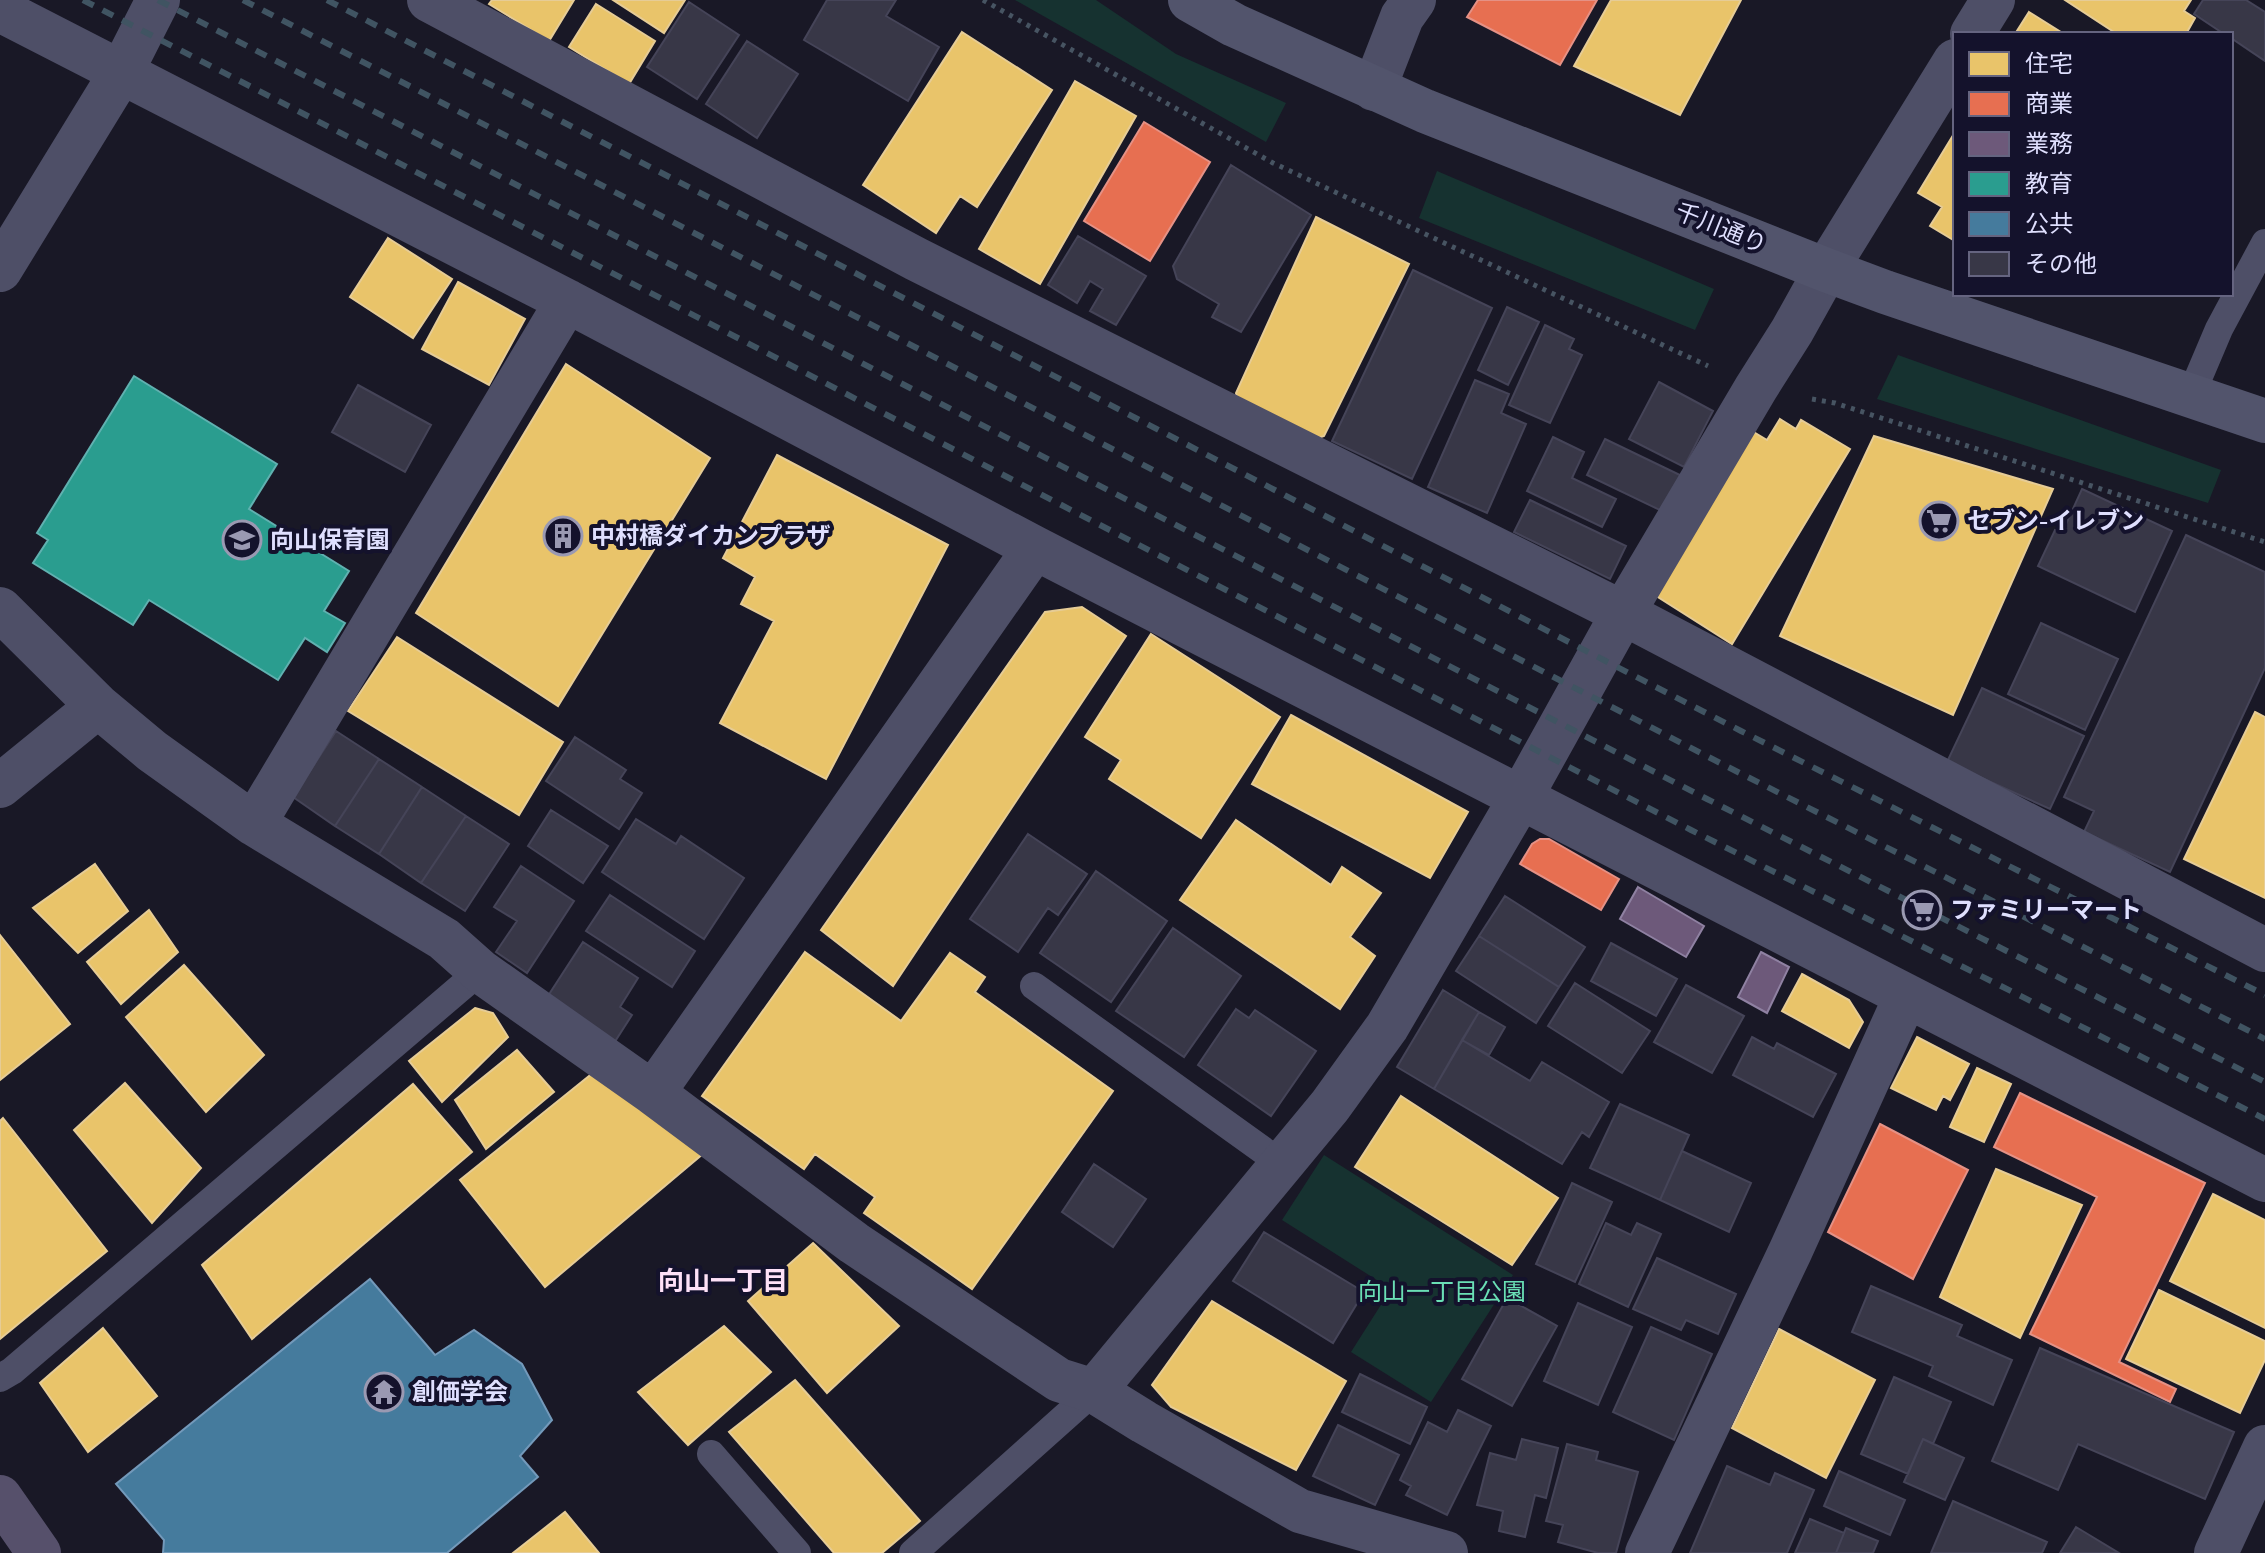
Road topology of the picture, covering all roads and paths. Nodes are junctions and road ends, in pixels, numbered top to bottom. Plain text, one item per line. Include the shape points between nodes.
1 (158, 0) edge
2 (429, 0) edge
3 (983, 0) edge
4 (1190, 0) edge
5 (1414, 0) edge
6 (1993, 0) edge
7 (0, 10) edge
8 (1973, 32) edge
9 (1953, 64) edge
10 (122, 71) junction
11 (1374, 89) junction
12 (2265, 243) edge
13 (3, 258) edge
14 (1826, 270) junction
15 (567, 301) junction
16 (1756, 388) junction
17 (2191, 395) junction
18 (2265, 421) edge
19 (2265, 542) edge
20 (1035, 548) junction
21 (0, 609) edge
22 (1623, 613) junction
23 (98, 706) junction
24 (0, 786) edge
25 (1521, 797) junction
26 (254, 824) junction
27 (2265, 950) edge
28 (480, 971) junction
29 (1034, 986) dead end
30 (1906, 996) junction
31 (653, 1093) junction
32 (1282, 1164) junction
33 (2265, 1180) edge
34 (0, 1378) edge
35 (1094, 1391) junction
36 (2265, 1447) edge
37 (711, 1454) dead end
38 (0, 1497) edge
39 (39, 1553) edge
40 (797, 1553) edge
41 (913, 1553) edge
42 (1446, 1553) edge
43 (1647, 1553) edge
44 (2216, 1553) edge

1 - 10 street
2 - 22 street via 916,259
3 - 16 path via 1273,163
4 - 11 main road, 千川通り
5 - 11 street
6 - 8 street
7 - 10 street
9 - 14 street
10 - 13 street
10 - 15 street
11 - 14 main road, 千川通り
12 - 17 lane
14 - 16 street
14 - 17 main road, 千川通り
15 - 20 street
15 - 26 street
16 - 19 path via 1835,403
16 - 22 street
17 - 18 main road, 千川通り
20 - 25 street
20 - 31 street
21 - 23 street
22 - 25 street
22 - 27 street
23 - 24 street
23 - 26 street
25 - 30 street
25 - 32 street via 1387,1027
26 - 28 street via 444,939
28 - 31 street
28 - 34 lane
29 - 32 lane
30 - 33 street
30 - 43 street
31 - 35 street via 867,1251 1059,1380
32 - 35 street
35 - 41 lane
35 - 42 street via 1300,1511
36 - 44 street
37 - 40 lane
38 - 39 main road

